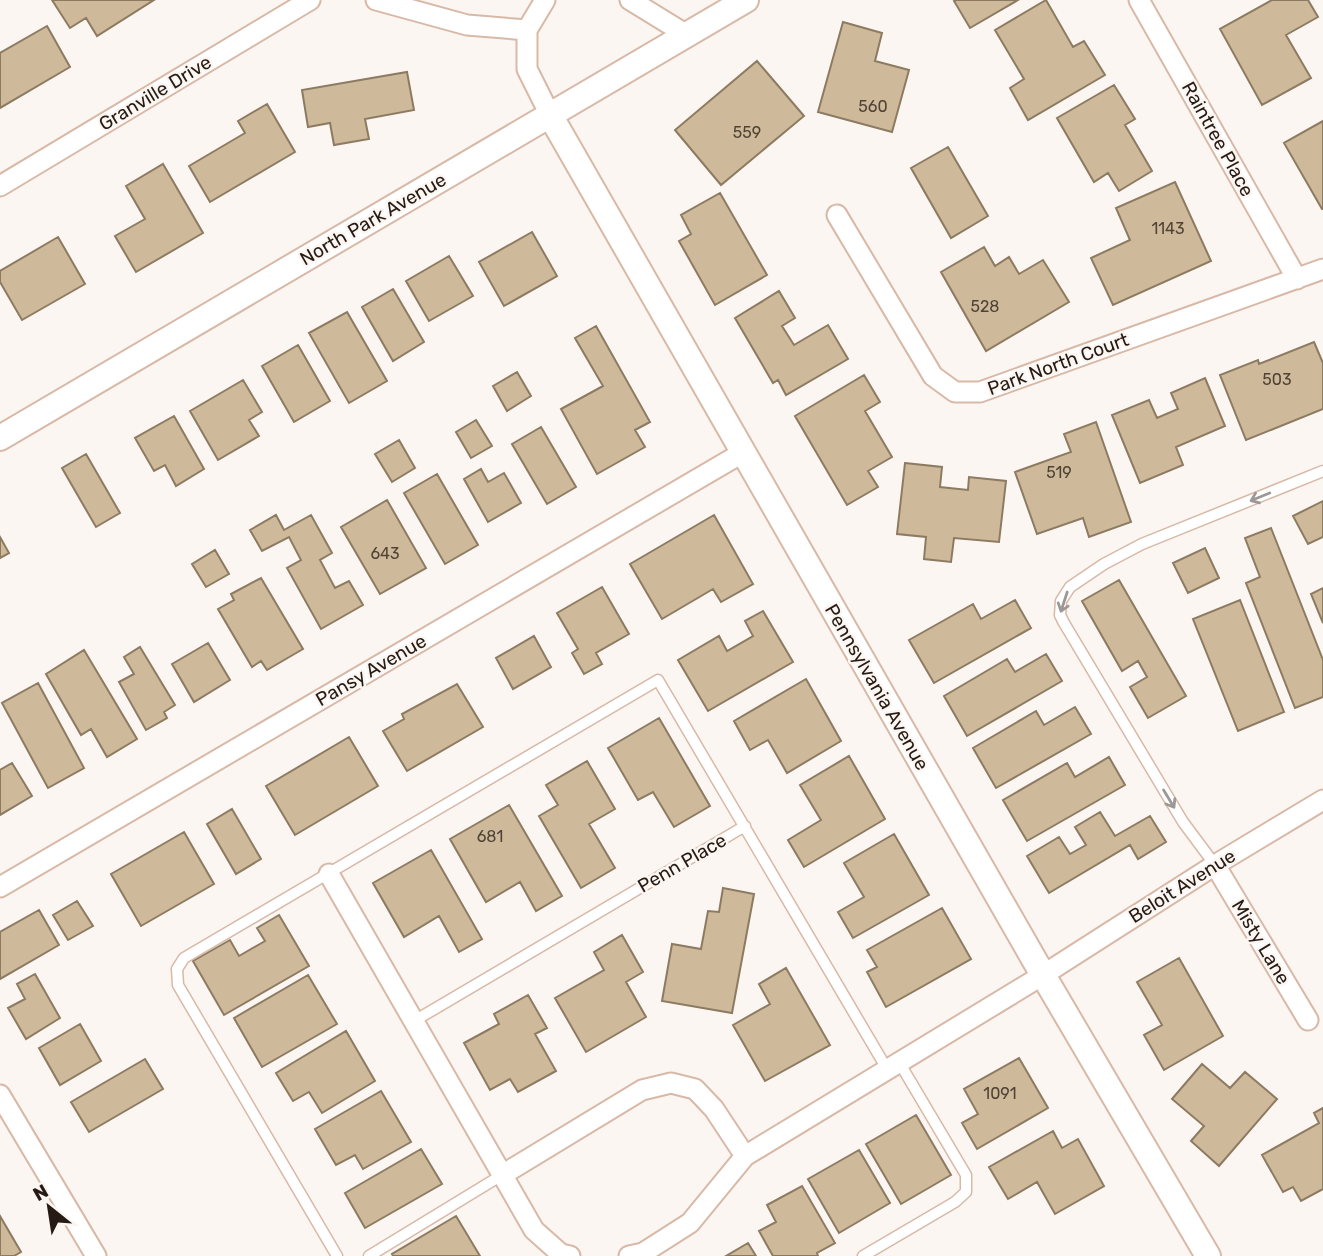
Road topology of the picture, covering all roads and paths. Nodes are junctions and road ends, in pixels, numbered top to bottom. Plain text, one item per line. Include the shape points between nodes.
1 (310, 0) edge
2 (376, 0) edge
3 (545, 0) edge
4 (630, 0) edge
5 (746, 0) edge
6 (1147, 3) edge
7 (527, 30) junction
8 (687, 35) junction
9 (550, 115) junction
10 (0, 186) edge
11 (837, 215) dead end
12 (1323, 269) edge
13 (1297, 279) junction
14 (0, 438) edge
15 (742, 453) junction
16 (1323, 471) edge
17 (1323, 800) edge
18 (745, 826) junction
19 (1214, 864) junction
20 (329, 873) junction
21 (0, 887) edge
22 (1043, 975) junction
23 (1308, 1020) dead end
24 (414, 1021) junction
25 (893, 1066) junction
26 (0, 1095) edge
27 (745, 1156) junction
28 (502, 1175) junction
29 (96, 1256) edge
30 (337, 1256) edge
31 (369, 1256) edge
32 (570, 1256) edge
33 (629, 1256) edge
34 (863, 1256) edge
35 (1208, 1256) edge

1 - 10 street, Granville Drive
2 - 7 street via 467,25
3 - 7 street
4 - 8 street
5 - 8 street, North Park Avenue
6 - 13 street, Raintree Place
7 - 9 street via 527,69
8 - 9 street, North Park Avenue
9 - 14 street, North Park Avenue
9 - 15 street, Pennsylvania Avenue
11 - 13 street, Park North Court via 933,376 955,392 980,392
12 - 13 street, Park North Court
15 - 21 street, Pansy Avenue
15 - 22 street, Pennsylvania Avenue
16 -> 19 lane via 1142,544 1070,587 1061,601 1064,623 1183,821
17 - 19 street, Beloit Avenue
18 - 20 lane via 658,681
18 - 24 lane, Penn Place
18 - 25 lane, Penn Place
19 - 22 street, Beloit Avenue
19 - 23 street, Misty Lane
20 - 24 street
20 - 30 lane via 184,958 177,969 178,985
22 - 25 street
22 - 35 street, Pennsylvania Avenue
24 - 28 street
25 - 27 street
25 - 34 lane, Penn Place via 966,1175 966,1192
26 - 29 street
27 - 28 street via 695,1089 671,1083 642,1090
27 - 33 street via 690,1223 643,1253
28 - 31 lane
28 - 32 street via 534,1230 561,1254

